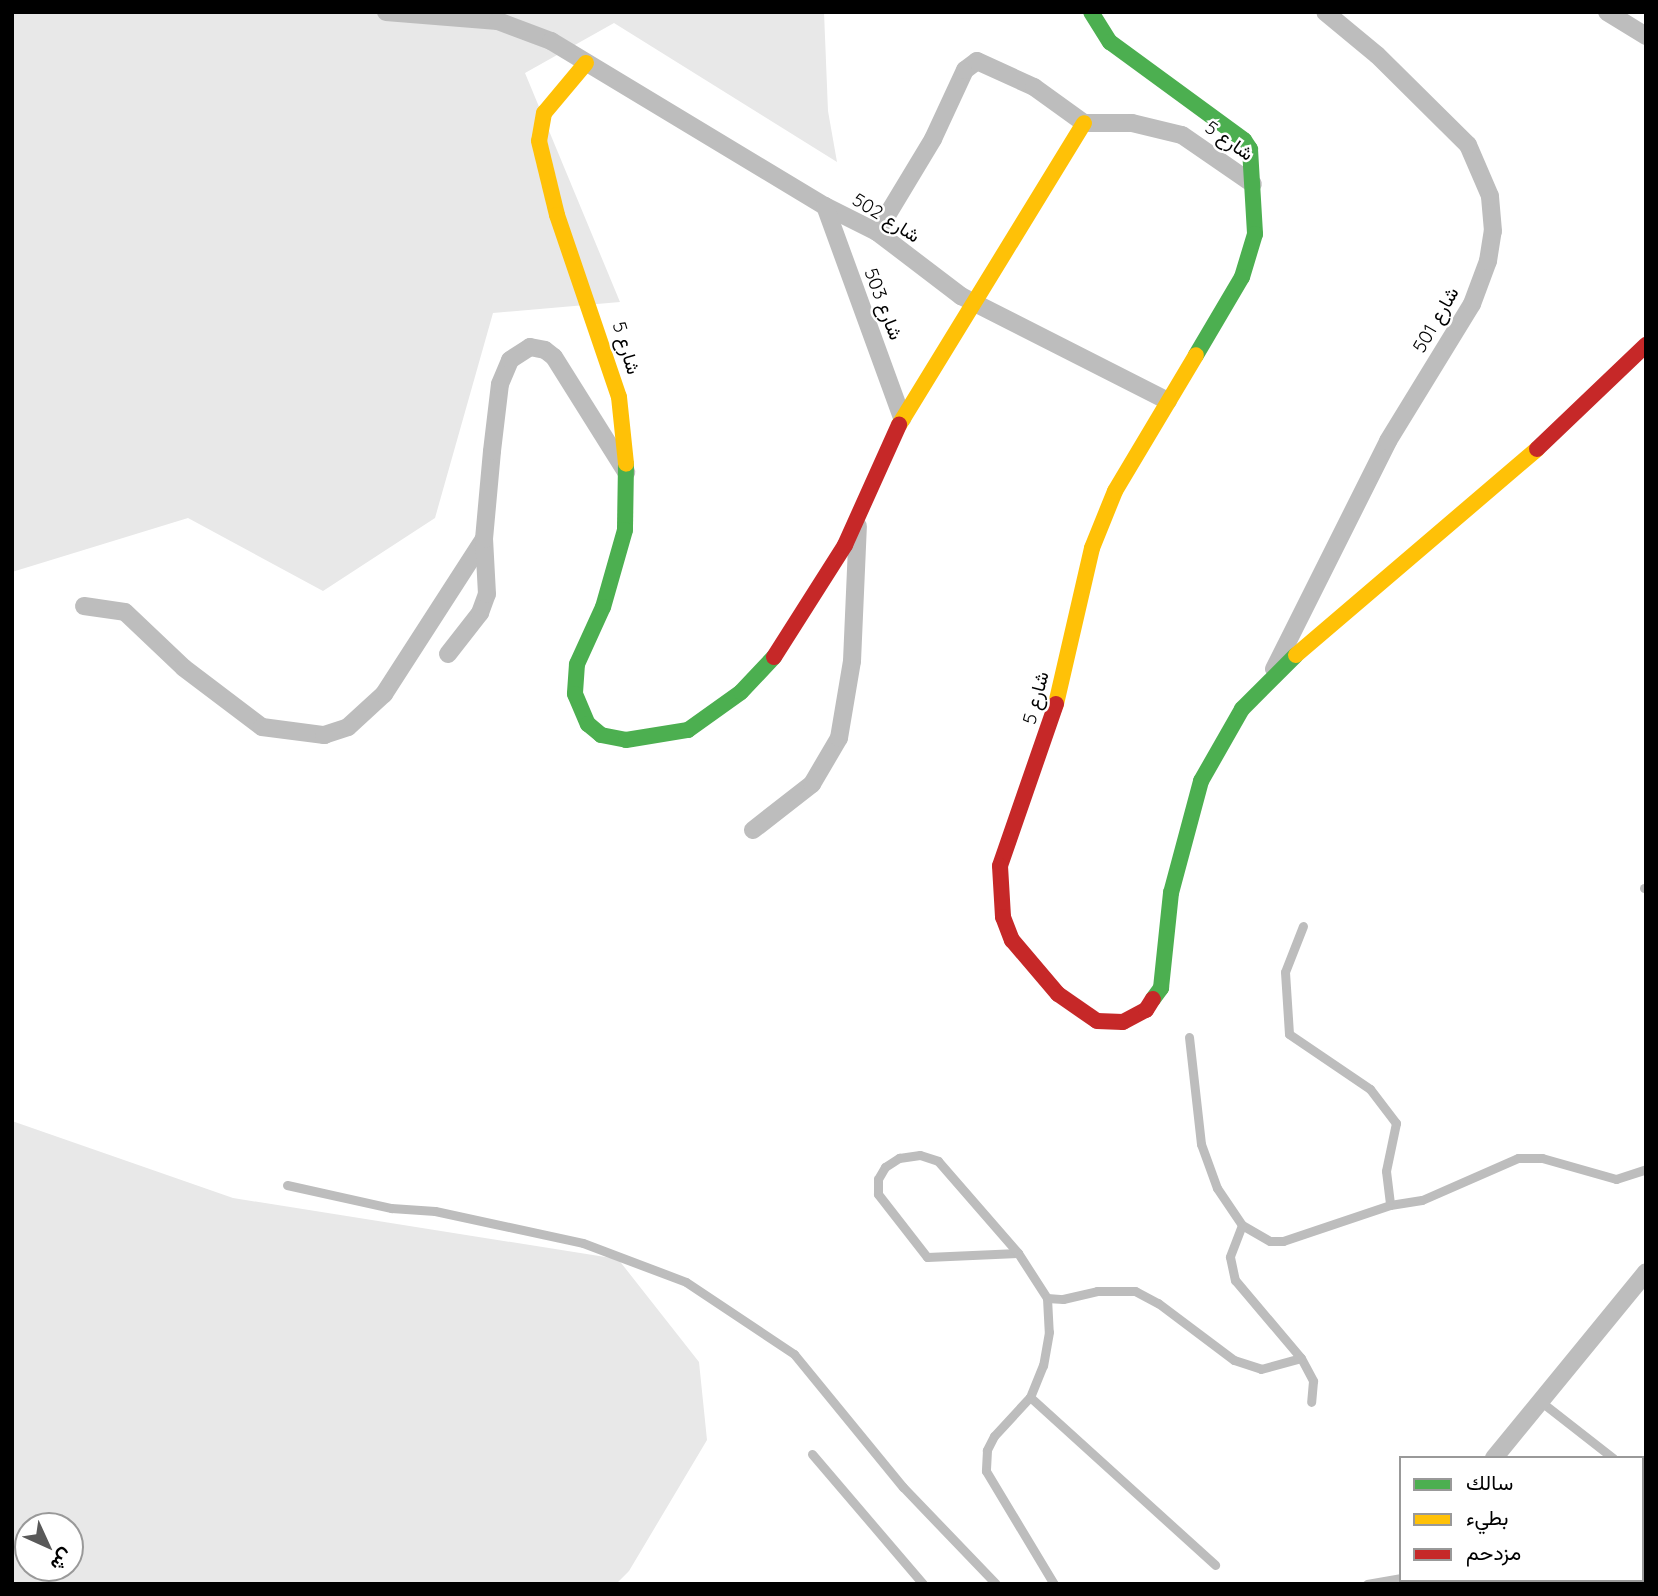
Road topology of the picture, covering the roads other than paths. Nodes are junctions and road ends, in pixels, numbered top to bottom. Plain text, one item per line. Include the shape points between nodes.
1 (386, 12) edge
2 (1091, 12) edge
3 (1325, 12) edge
4 (1607, 12) edge
5 (1646, 36) edge
6 (586, 63) junction
7 (1084, 123) junction
8 (1253, 184) junction
9 (825, 206) junction
10 (877, 232) junction
11 (975, 304) junction
12 (1646, 345) edge
13 (1168, 401) junction
14 (902, 418) junction
15 (626, 472) junction
16 (858, 519) junction
17 (484, 539) junction
18 (84, 606) dead end
19 (448, 654) dead end
20 (1269, 678) junction
21 (753, 830) dead end
22 (1303, 926) dead end
23 (1189, 1037) dead end
24 (1646, 1169) edge
25 (287, 1185) dead end
26 (1391, 1205) junction
27 (1242, 1225) junction
28 (1018, 1254) junction
29 (1646, 1272) edge
30 (1047, 1298) junction
31 (1301, 1358) junction
32 (1030, 1397) junction
33 (1539, 1401) junction
34 (1311, 1402) dead end
35 (812, 1454) dead end
36 (1496, 1456) edge
37 (1610, 1456) edge
38 (1215, 1565) dead end
39 (1399, 1578) edge
40 (923, 1584) edge
41 (996, 1584) edge
42 (1054, 1584) edge
43 (1367, 1584) edge

1 - 6 street via 498,21 551,41
2 - 8 street via 1110,42 1237,132 1250,149
3 - 20 street, شارع 501 via 1424,99 1468,145 1490,196 1493,231 1489,261 1472,304 1388,441
4 - 5 street
6 - 9 street, شارع 502 via 669,108
6 - 15 street, شارع 5 via 544,113 539,141 556,215 619,397 627,439
7 - 8 street, شارع 5 via 1132,123 1182,135
7 - 10 street via 1034,88 979,62 971,63 911,180
7 - 11 street, شارع 5
8 - 13 street, شارع 5 via 1255,234 1242,277
9 - 10 street, شارع 502
9 - 14 street, شارع 503
10 - 11 street, شارع 502
11 - 13 street, شارع 502
11 - 14 street, شارع 5
12 - 20 street, شارع 5 via 1583,409
13 - 20 street, شارع 5 via 1115,491 1091,548 1049,733 1000,866 1003,917 1013,940 1058,994 1097,1021 1123,1022 1146,1010 1161,988 1171,893 1201,781 1242,709
14 - 16 street, شارع 5
15 - 16 street, شارع 5 via 625,530 603,607 577,664 575,694 588,724 601,735 626,740 688,730 741,692 805,617
15 - 17 street via 554,357 538,347 519,353 506,367 500,384
16 - 21 street via 852,662 839,738 812,784
17 - 18 street via 384,694 348,727 324,735 261,727 184,668 125,612
17 - 19 street via 487,594 481,613
22 - 26 lane via 1285,972 1289,1034 1370,1089 1396,1123 1386,1171
23 - 27 lane via 1201,1144 1217,1188
24 - 26 lane via 1616,1179 1542,1158 1518,1158 1422,1200
25 - 41 lane via 391,1208 435,1210 583,1243 686,1282 793,1354 903,1487
26 - 27 lane via 1283,1241 1270,1241
27 - 31 lane via 1230,1257 1235,1280
28 - 28 lane via 938,1161 920,1155 899,1158 885,1167 878,1179 878,1194 927,1257
28 - 30 lane
29 - 33 street
30 - 31 lane via 1135,1291 1234,1360 1261,1369
30 - 32 lane via 1049,1332
31 - 34 lane via 1313,1381
32 - 38 lane
32 - 42 lane via 994,1436 987,1450 986,1471
33 - 36 street
33 - 37 lane
35 - 40 lane
39 - 43 lane

